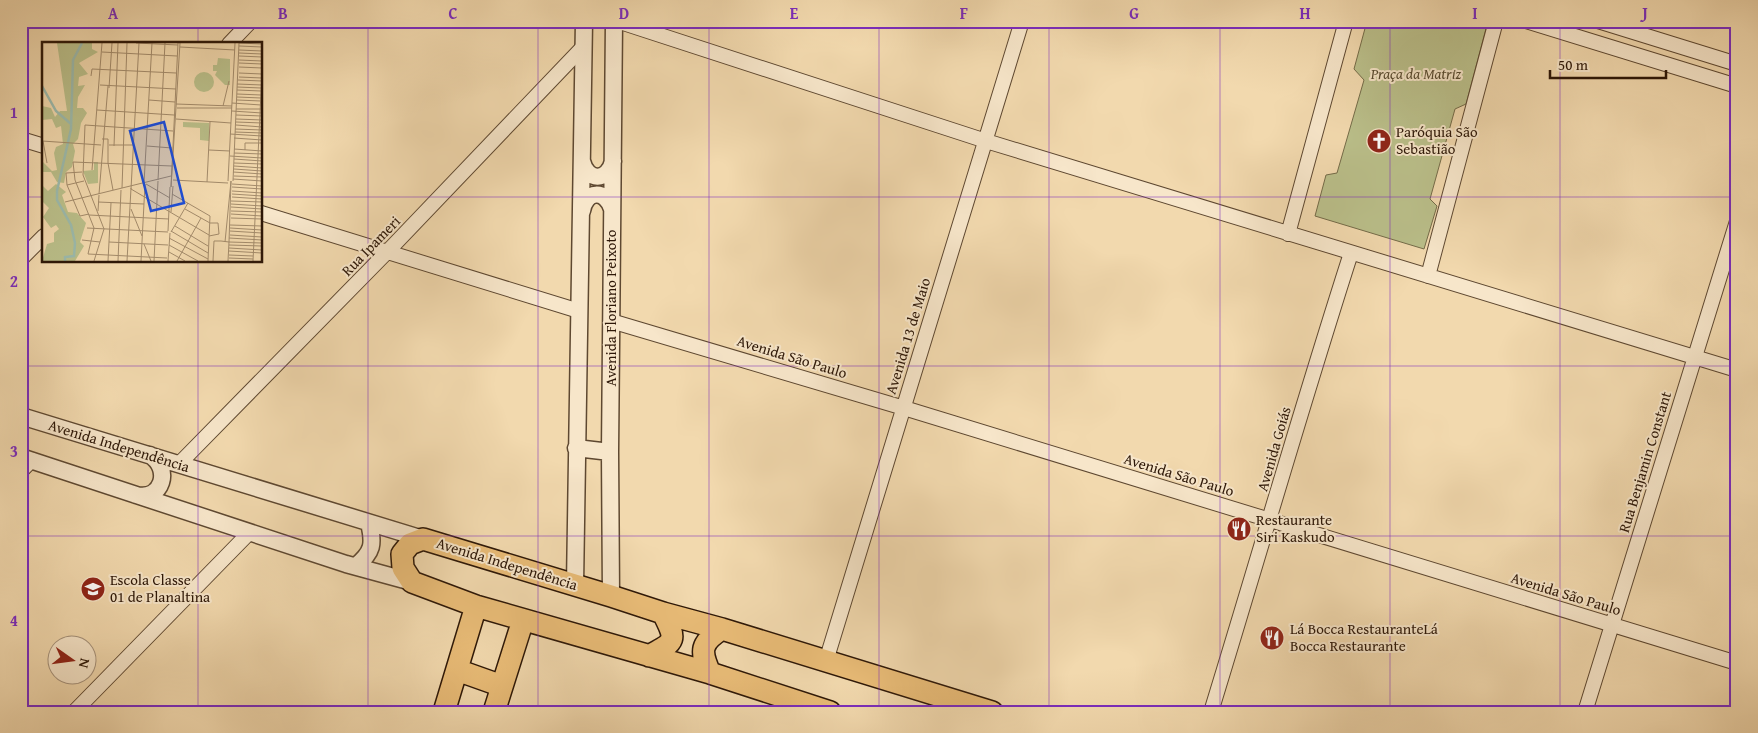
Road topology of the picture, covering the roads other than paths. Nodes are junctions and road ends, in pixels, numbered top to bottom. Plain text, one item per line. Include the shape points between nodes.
1 (251, 21) edge
2 (584, 21) edge
3 (615, 21) edge
4 (1022, 21) edge
5 (1346, 21) edge
6 (1496, 21) edge
7 (1526, 21) edge
8 (1598, 21) edge
9 (231, 42) edge
10 (583, 47) junction
11 (1737, 64) edge
12 (1737, 86) edge
13 (21, 139) edge
14 (986, 141) junction
15 (42, 145) edge
16 (582, 161) junction
17 (613, 161) junction
18 (612, 210) junction
19 (582, 211) junction
20 (262, 213) edge
21 (1737, 221) edge
22 (1288, 234) junction
23 (42, 238) edge
24 (388, 252) junction
25 (1351, 253) junction
26 (21, 259) edge
27 (1428, 276) junction
28 (579, 311) junction
29 (611, 321) junction
30 (1694, 357) junction
31 (1737, 370) edge
32 (904, 408) junction
33 (24, 418) edge
34 (576, 448) junction
35 (610, 452) junction
36 (150, 455) junction
37 (25, 463) edge
38 (179, 464) junction
39 (134, 494) junction
40 (1270, 520) junction
41 (369, 523) junction
42 (249, 532) junction
43 (423, 539) junction
44 (356, 566) junction
45 (412, 582) junction
46 (576, 585) junction
47 (611, 596) junction
48 (476, 606) junction
49 (663, 613) junction
50 (523, 620) junction
51 (1612, 625) junction
52 (722, 629) junction
53 (649, 656) junction
54 (826, 661) junction
55 (1737, 663) edge
56 (457, 670) junction
57 (710, 673) junction
58 (502, 686) junction
59 (74, 712) edge
60 (444, 712) edge
61 (494, 712) edge
62 (830, 712) edge
63 (992, 712) edge
64 (1211, 712) edge
65 (1585, 712) edge

1 - 9 street
2 - 10 street, Avenida Floriano Peixoto
3 - 14 street
3 - 17 street, Avenida Floriano Peixoto
4 - 14 street, Avenida 13 de Maio
5 - 22 street
6 - 27 street
7 - 12 street
8 - 11 street
10 - 16 street, Avenida Floriano Peixoto
10 - 24 street, Rua Ipameri
13 - 15 street
14 - 22 street
14 - 32 street, Avenida 13 de Maio
16 - 17 street via 589,175 598,177 606,175
16 - 19 street, Avenida Floriano Peixoto
17 - 18 street, Avenida Floriano Peixoto
18 - 19 street via 604,196 596,195 588,197
18 - 29 street, Avenida Floriano Peixoto
19 - 28 street, Avenida Floriano Peixoto
20 - 24 street
21 - 30 street, Rua Benjamin Constant
22 - 25 street
23 - 26 street
24 - 28 street
24 - 38 street, Rua Ipameri
25 - 27 street
25 - 40 street, Avenida Goiás
27 - 30 street
28 - 34 street, Avenida Floriano Peixoto
29 - 32 street, Avenida São Paulo
29 - 35 street, Avenida Floriano Peixoto
30 - 31 street
30 - 51 street, Rua Benjamin Constant
32 - 40 street, Avenida São Paulo
32 - 54 street, Avenida 13 de Maio
33 - 36 street, Avenida Independência
34 - 35 street
34 - 46 street, Avenida Floriano Peixoto
35 - 47 street, Avenida Floriano Peixoto
36 - 38 street, Avenida Independência
36 - 39 street via 162,470 161,483 153,493
37 - 39 street
38 - 41 street, Avenida Independência
39 - 42 street
40 - 51 street, Avenida São Paulo
40 - 64 street, Avenida Goiás
41 - 43 street, Avenida Independência
41 - 44 street via 371,548 366,558
42 - 44 street
42 - 59 street
43 - 45 main road via 410,544 402,554 403,568
43 - 46 main road, Avenida Independência
44 - 45 street
45 - 48 main road
46 - 47 main road, Avenida Independência
47 - 49 main road, Avenida Independência
48 - 50 main road
48 - 56 main road
49 - 52 main road, Avenida Independência
49 - 53 main road via 672,639 669,645
50 - 53 main road
50 - 58 main road
51 - 55 street, Avenida São Paulo
51 - 65 street, Rua Benjamin Constant
52 - 54 main road, Avenida Independência
52 - 57 main road via 709,637 705,646 703,657
53 - 57 main road
54 - 63 main road, Avenida Independência
56 - 58 main road
56 - 60 main road
57 - 62 main road
58 - 61 main road

